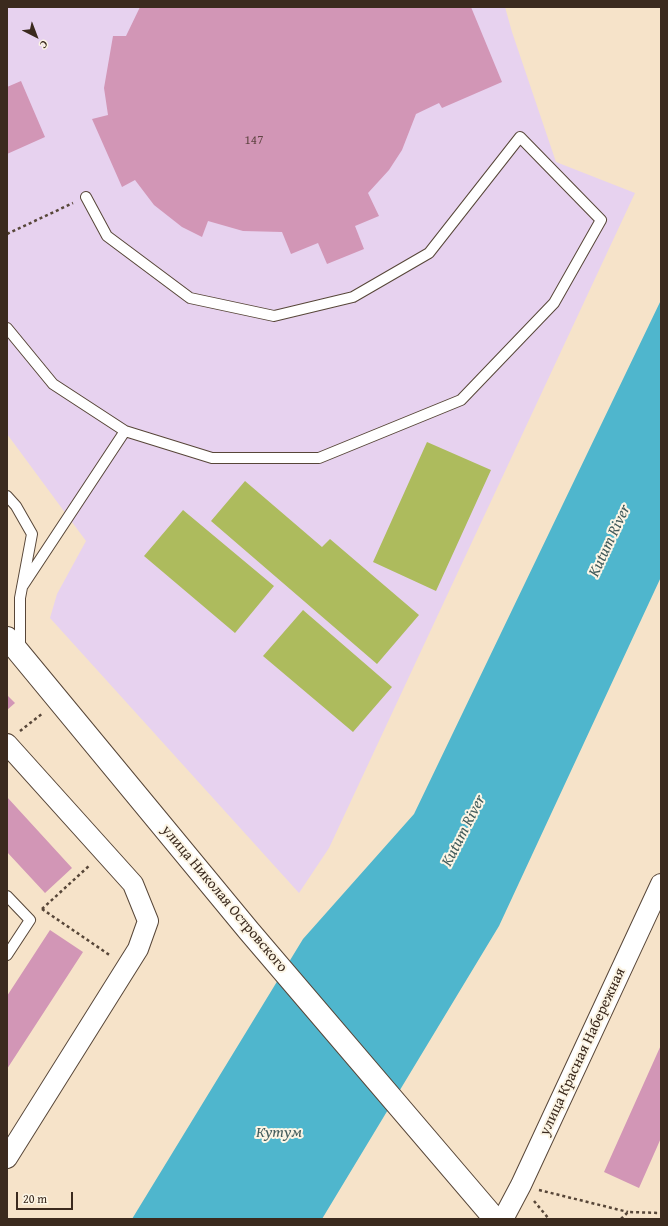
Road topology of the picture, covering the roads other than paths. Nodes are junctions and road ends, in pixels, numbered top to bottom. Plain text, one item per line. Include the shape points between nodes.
1 (86, 197) road end
2 (7, 328) edge
3 (125, 431) junction
4 (7, 496) edge
5 (22, 587) junction
6 (13, 646) edge
7 (12, 739) edge
8 (661, 884) edge
9 (7, 896) edge
10 (7, 955) edge
11 (7, 1158) edge
12 (495, 1219) edge
13 (503, 1219) edge

1 - 3 lane via 107,236 190,298 274,316 353,297 429,253 520,137 601,220 554,303 461,400 319,458 212,458
2 - 3 lane via 53,384
3 - 5 lane
4 - 5 lane via 16,506 32,534
5 - 6 lane
6 - 12 main road, улица Николая Островского via 249,930
7 - 11 street via 133,884 148,922 138,949
8 - 13 street, улица Красная Набережная
9 - 10 lane via 30,920

